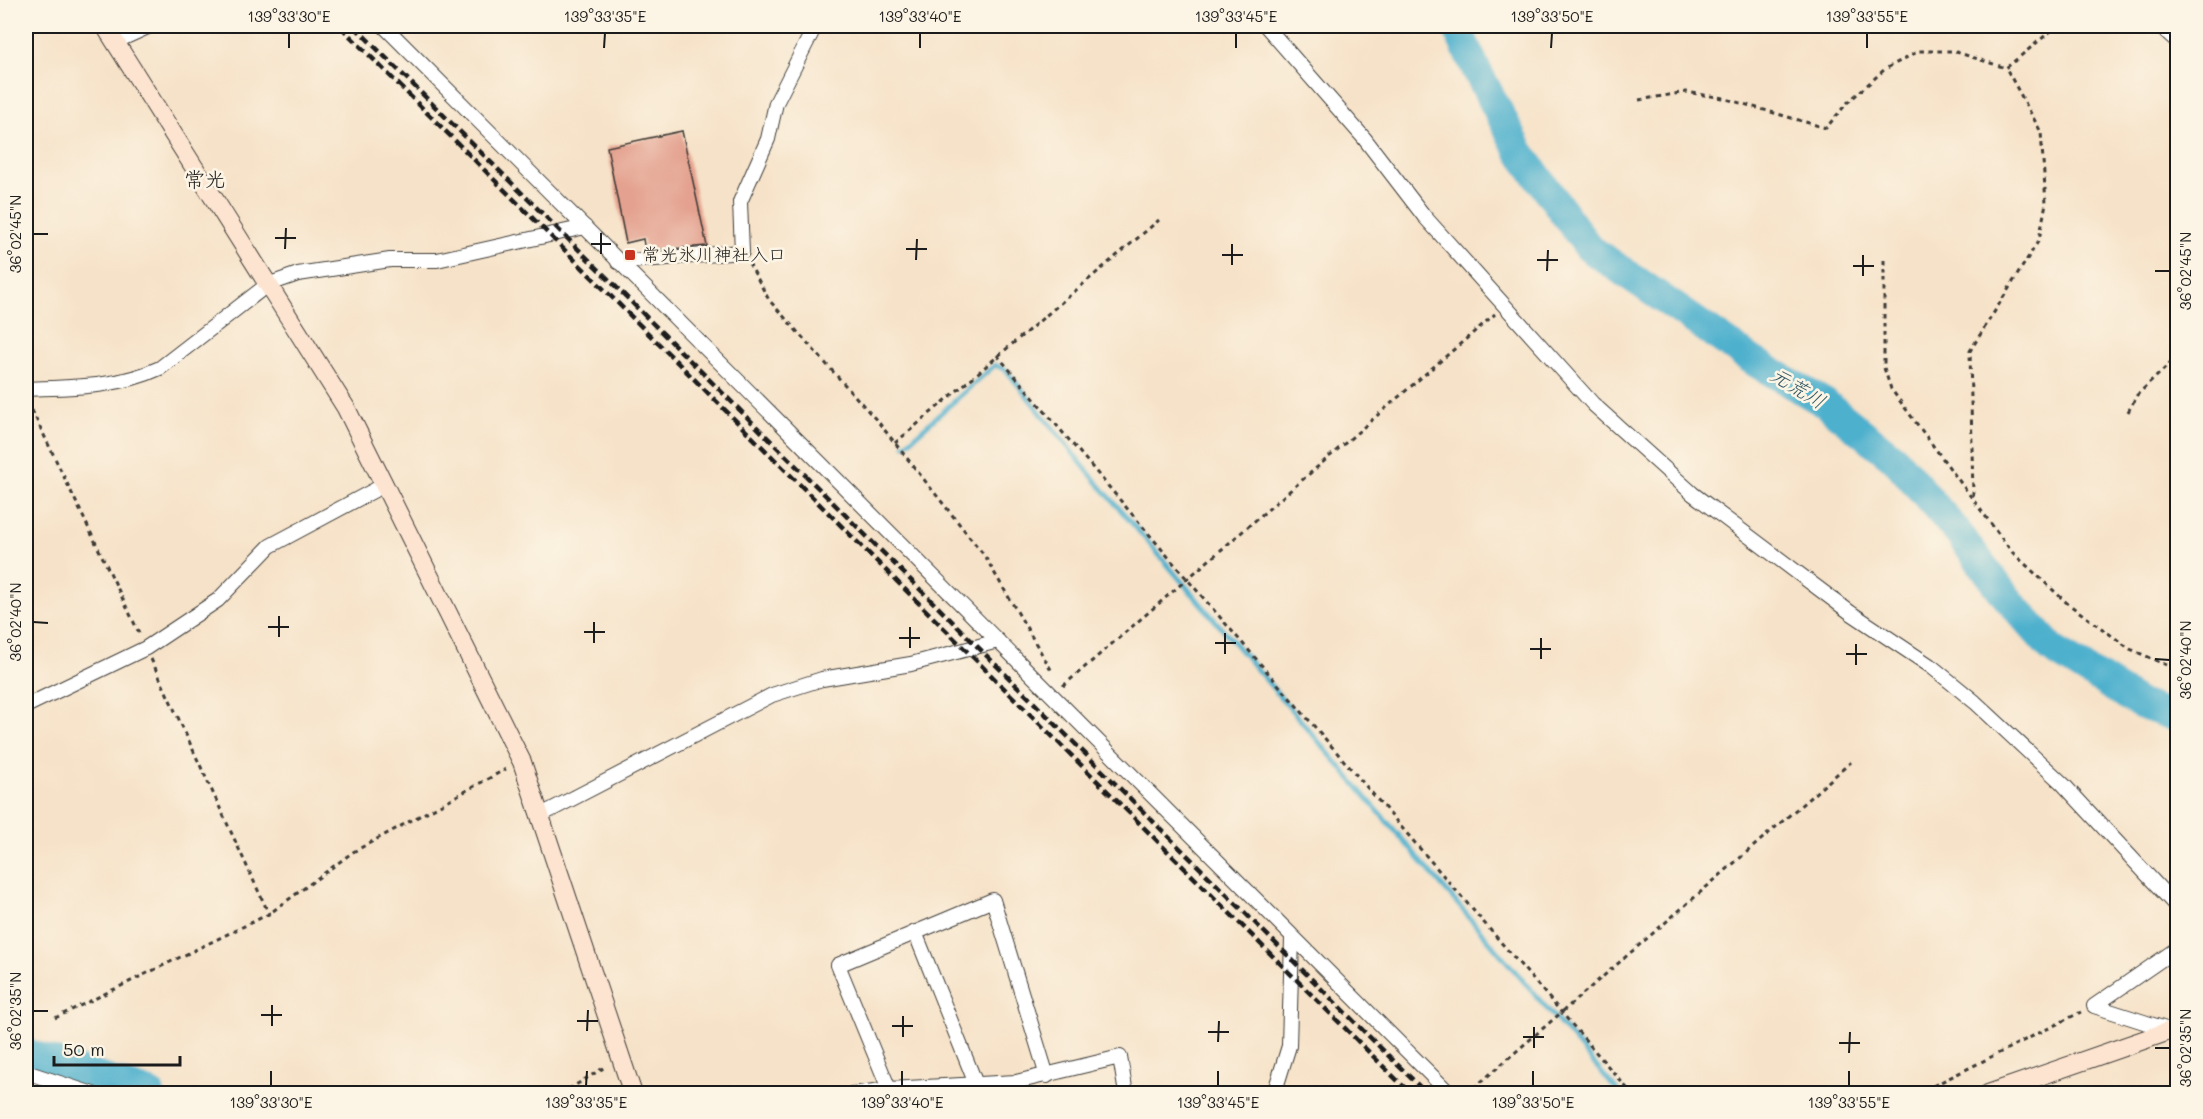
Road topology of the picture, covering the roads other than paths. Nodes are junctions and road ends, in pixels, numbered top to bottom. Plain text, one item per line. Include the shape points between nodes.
1 (105, 26) edge
2 (150, 26) edge
3 (384, 26) edge
4 (811, 26) edge
5 (1266, 26) edge
6 (2160, 26) edge
7 (117, 41) junction
8 (2178, 42) edge
9 (585, 227) junction
10 (618, 262) junction
11 (267, 285) junction
12 (26, 389) edge
13 (384, 485) junction
14 (998, 641) junction
15 (26, 706) edge
16 (539, 816) junction
17 (2178, 908) edge
18 (915, 932) junction
19 (1292, 938) junction
20 (2178, 948) edge
21 (2175, 1031) edge
22 (26, 1072) edge
23 (1047, 1076) junction
24 (976, 1084) junction
25 (889, 1089) junction
26 (93, 1094) edge
27 (633, 1094) edge
28 (852, 1094) edge
29 (1126, 1094) edge
30 (1274, 1094) edge
31 (1450, 1094) edge
32 (1988, 1094) edge

1 - 7 street
2 - 7 street
3 - 9 street
4 - 10 street via 812,32 776,103 768,139 740,202 742,252
5 - 17 street via 1364,138 1424,216 1593,404 1693,494 1976,702 2063,784
6 - 8 street
7 - 11 street
9 - 10 street
9 - 11 street via 437,260 390,260 298,274
10 - 14 street
11 - 12 street via 160,368 141,377 108,386
11 - 13 street via 346,408
13 - 15 street via 270,546 218,600 146,648
13 - 16 street via 522,762
14 - 16 street via 911,664 822,679 772,695
14 - 19 street
16 - 27 street
18 - 23 street via 993,900
18 - 24 street
18 - 25 street via 838,964
19 - 30 street via 1289,1046
19 - 31 street
20 - 21 street via 2094,1006
21 - 32 street
22 - 26 street
23 - 24 street
23 - 29 street via 1120,1057
24 - 25 street
25 - 28 street

